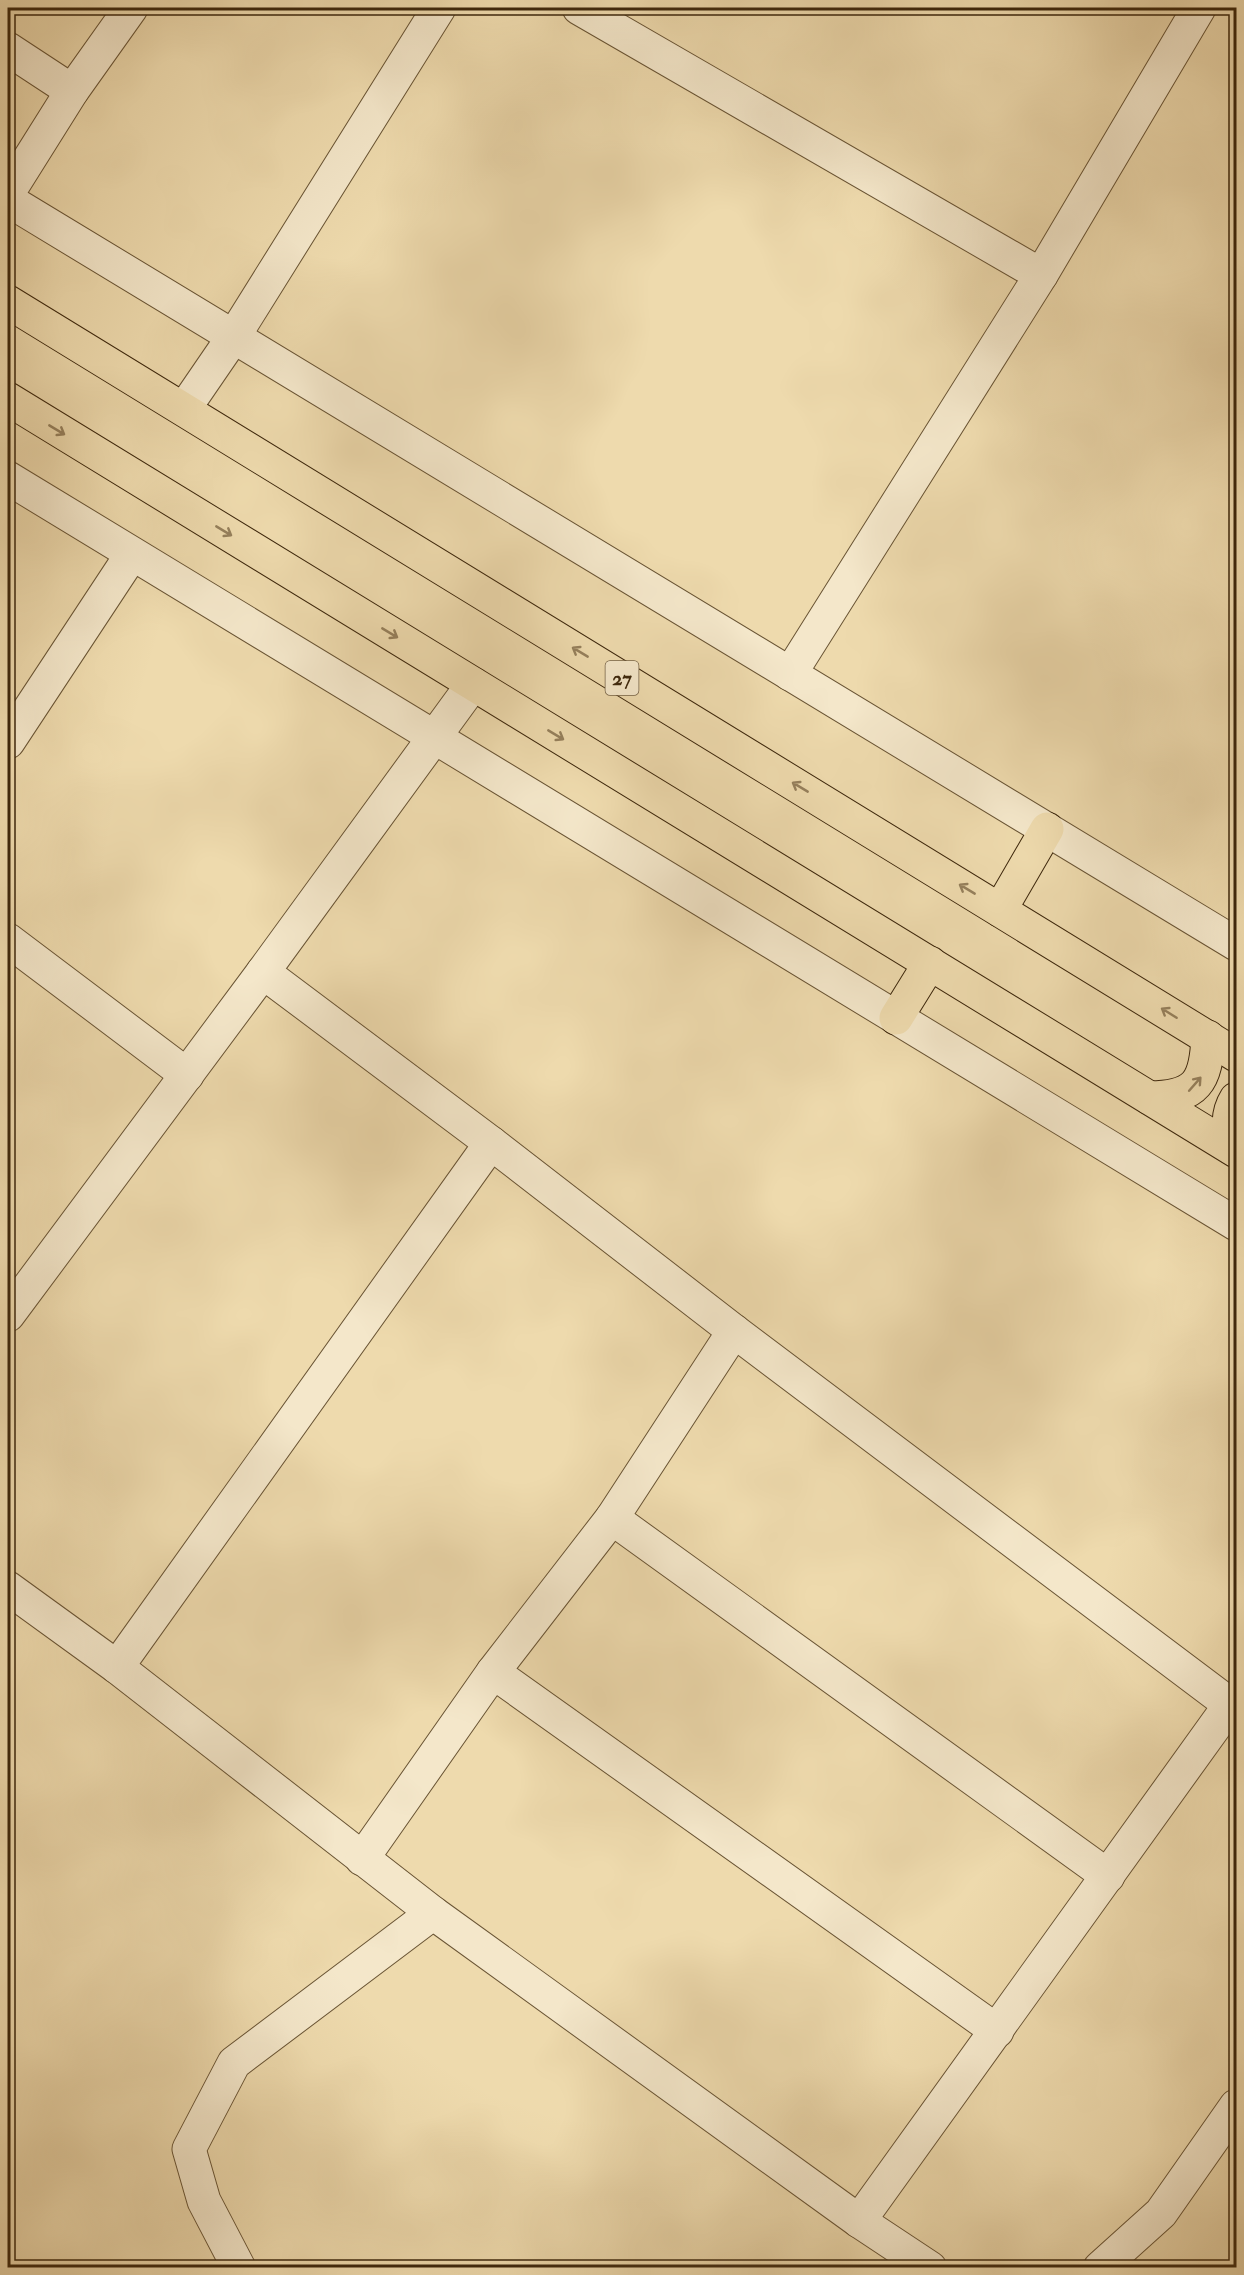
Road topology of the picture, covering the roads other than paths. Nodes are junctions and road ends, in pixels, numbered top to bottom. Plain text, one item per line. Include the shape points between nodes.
1 (131, 8) edge
2 (439, 8) edge
3 (579, 8) edge
4 (1199, 8) edge
5 (8, 49) edge
6 (72, 91) junction
7 (8, 193) edge
8 (8, 200) edge
9 (1041, 275) junction
10 (8, 302) edge
11 (234, 336) junction
12 (8, 399) edge
13 (184, 409) junction
14 (8, 478) edge
15 (132, 554) junction
16 (790, 674) junction
17 (473, 684) junction
18 (434, 737) junction
19 (8, 742) edge
20 (1047, 830) junction
21 (1000, 910) junction
22 (8, 940) edge
23 (1236, 944) edge
24 (930, 963) junction
25 (263, 972) junction
26 (896, 1018) junction
27 (1209, 1037) junction
28 (1236, 1054) edge
29 (187, 1075) junction
30 (1150, 1098) junction
31 (1236, 1099) edge
32 (491, 1143) junction
33 (1234, 1150) edge
34 (1236, 1224) edge
35 (8, 1315) edge
36 (734, 1330) junction
37 (612, 1518) junction
38 (8, 1588) edge
39 (117, 1667) junction
40 (493, 1672) junction
41 (1233, 1707) edge
42 (362, 1859) junction
43 (1108, 1876) junction
44 (433, 1914) junction
45 (997, 2031) junction
46 (1236, 2106) edge
47 (859, 2221) junction
48 (239, 2268) edge
49 (930, 2268) edge
50 (1100, 2268) edge

1 - 6 street
2 - 11 street
3 - 9 street
4 - 9 street
5 - 6 street
6 - 7 street
8 - 11 street
9 - 16 street
10 - 13 main road, 27
11 - 13 street
11 - 16 street
12 -> 17 main road
21 -> 13 main road, 27
14 - 15 street
15 - 18 street
15 - 19 street
16 - 20 street
17 - 18 street
17 -> 24 main road
18 - 25 street
18 - 26 street
20 - 21 main road
20 - 23 street
27 -> 21 main road, 27
22 - 29 street
24 - 26 main road
24 - 30 main road
25 - 29 street
25 - 32 street
26 - 34 street
27 - 28 main road, 27
30 -> 27 main road via 1170,1098 1188,1092 1201,1079
29 - 35 street
30 - 33 main road
31 - 33 main road via 1230,1108 1228,1127
32 - 36 street
32 - 39 street
36 - 37 street
36 - 41 street
37 - 40 street
37 - 43 street
38 - 39 street
39 - 42 street
40 - 42 street
40 - 45 street
41 - 43 street
42 - 44 street
43 - 45 street
44 - 47 street
44 - 48 street via 234,2063 189,2149 204,2201
45 - 47 street
46 - 50 street via 1161,2213
47 - 49 street

